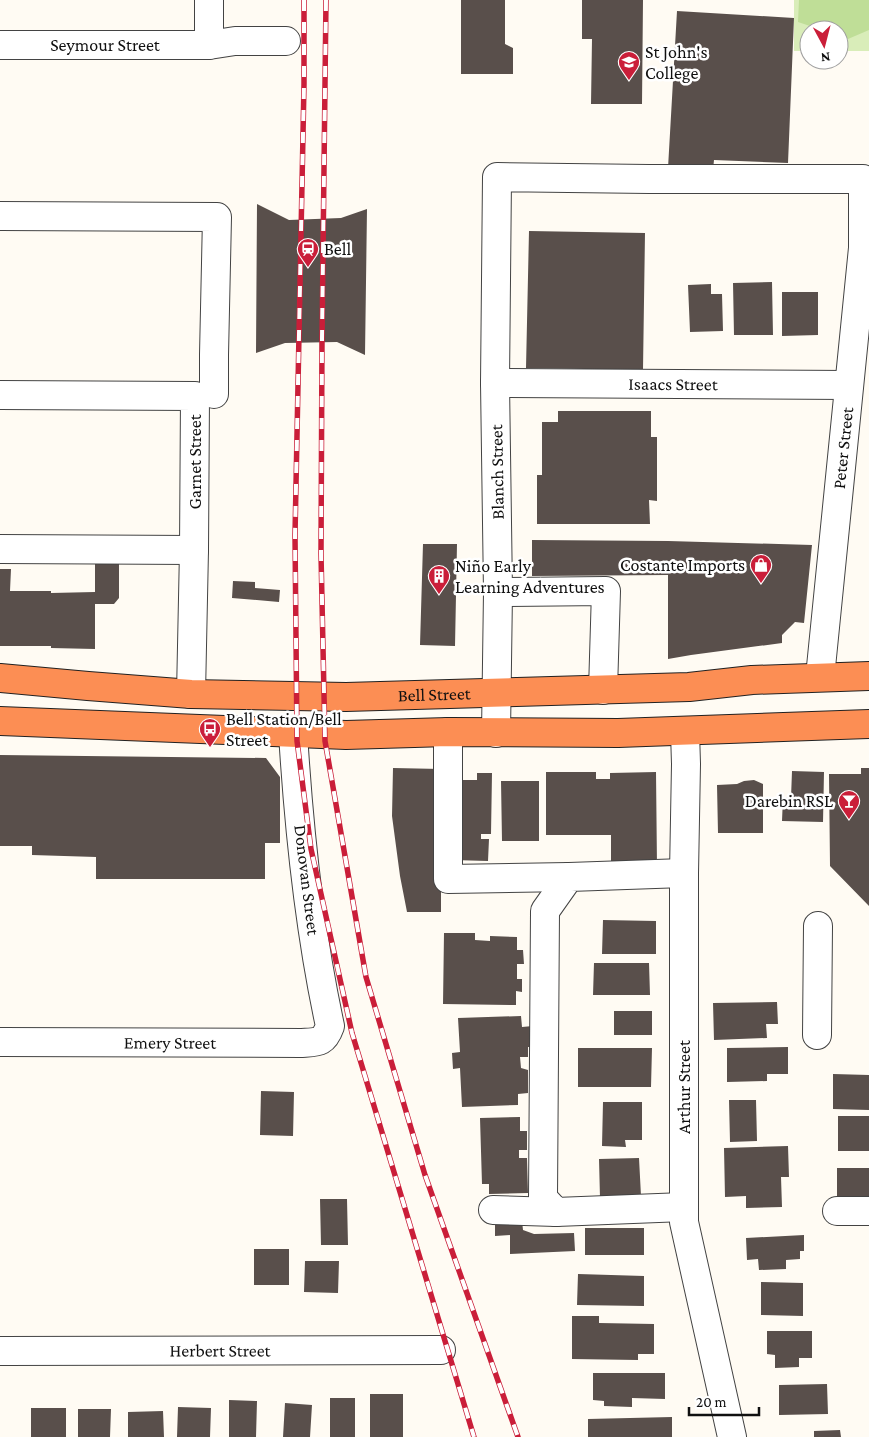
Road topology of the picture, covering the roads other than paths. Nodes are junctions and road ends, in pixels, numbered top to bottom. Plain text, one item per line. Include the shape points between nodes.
1 (209, 0) edge
2 (286, 41) dead end
3 (210, 44) junction
4 (0, 45) edge
5 (788, 179) joint
6 (0, 216) edge
7 (866, 218) edge
8 (495, 383) junction
9 (214, 394) dead end
10 (0, 395) edge
11 (855, 404) edge
12 (0, 549) edge
13 (194, 550) junction
14 (498, 592) junction
15 (869, 676) edge
16 (820, 677) junction
17 (0, 678) edge
18 (603, 690) junction
19 (496, 692) junction
20 (191, 694) junction
21 (0, 722) edge
22 (869, 724) edge
23 (448, 732) junction
24 (685, 732) junction
25 (294, 733) junction
26 (496, 733) junction
27 (684, 873) junction
28 (569, 877) junction
29 (818, 926) dead end
30 (330, 1026) joint
31 (817, 1035) dead end
32 (0, 1042) edge
33 (684, 1207) junction
34 (493, 1210) dead end
35 (837, 1211) dead end
36 (869, 1211) edge
37 (556, 1212) junction
38 (440, 1350) dead end
39 (0, 1351) edge
40 (732, 1437) edge

1 - 3 street
2 - 3 street, Seymour Street
3 - 4 street, Seymour Street
5 - 7 street, Peter Street via 863,179
5 - 8 street, Blanch Street via 498,177
6 - 9 street via 217,217
7 - 11 street, Peter Street
8 - 11 street, Isaacs Street
8 - 14 street, Blanch Street
10 - 13 street, Garnet Street via 195,396
11 - 16 street, Peter Street
12 - 13 street
13 - 20 street, Garnet Street
14 - 18 street via 606,591
14 - 19 street, Blanch Street
15 - 16 highway, Bell Street
16 - 18 highway, Bell Street
17 - 20 highway, Bell Street
18 - 19 highway, Bell Street
19 - 20 highway, Bell Street via 346,697
19 - 26 street, Blanch Street
21 - 25 highway
22 - 24 highway
23 - 25 highway
23 - 26 highway
23 - 28 street via 448,879
24 - 26 highway
24 - 27 street, Arthur Street
25 - 30 street, Donovan Street via 298,811 309,912
27 - 28 street
27 - 33 street, Arthur Street
28 - 37 street via 545,912 543,1198
29 - 31 street
30 - 32 street, Emery Street via 321,1041 302,1043
33 - 37 street
33 - 40 street, Arthur Street via 684,1222
34 - 37 street
35 - 36 street
38 - 39 street, Herbert Street

